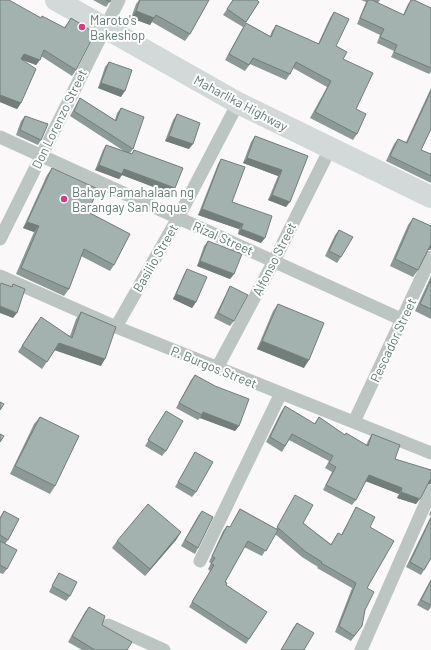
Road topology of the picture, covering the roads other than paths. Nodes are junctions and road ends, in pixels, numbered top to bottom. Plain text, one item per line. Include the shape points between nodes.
1 (56, 0) edge
2 (119, 0) edge
3 (104, 28) junction
4 (238, 103) junction
5 (0, 138) edge
6 (330, 149) junction
7 (42, 156) junction
8 (431, 197) edge
9 (178, 218) junction
10 (0, 239) edge
11 (431, 257) edge
12 (274, 261) junction
13 (0, 276) edge
14 (403, 320) junction
15 (116, 327) junction
16 (217, 368) junction
17 (281, 393) junction
18 (354, 422) junction
19 (431, 453) edge
20 (431, 492) edge
21 (200, 561) dead end
22 (108, 625) dead end
23 (164, 650) edge
24 (361, 650) edge

1 - 3 highway, Maharlika Highway
2 - 3 street, Don Lorenzo Street
3 - 4 highway, Maharlika Highway
3 - 7 street, Don Lorenzo Street
4 - 6 highway, Maharlika Highway
4 - 9 street, Basilio Street
5 - 7 street, Rizal Street
6 - 8 highway, Maharlika Highway
6 - 12 street, Alfonso Street
7 - 9 street, Rizal Street
7 - 10 street, Don Lorenzo Street
9 - 12 street, Rizal Street
9 - 15 street, Basilio Street
11 - 14 street, Pescador Street
12 - 14 street, Rizal Street
12 - 16 street, Alfonso Street
13 - 15 street, P. Burgos Street
14 - 18 street, Pescador Street
15 - 16 street, P. Burgos Street
16 - 17 street, P. Burgos Street
17 - 18 street, P. Burgos Street
17 - 21 street
18 - 19 street, P. Burgos Street
20 - 24 street
22 - 23 street

